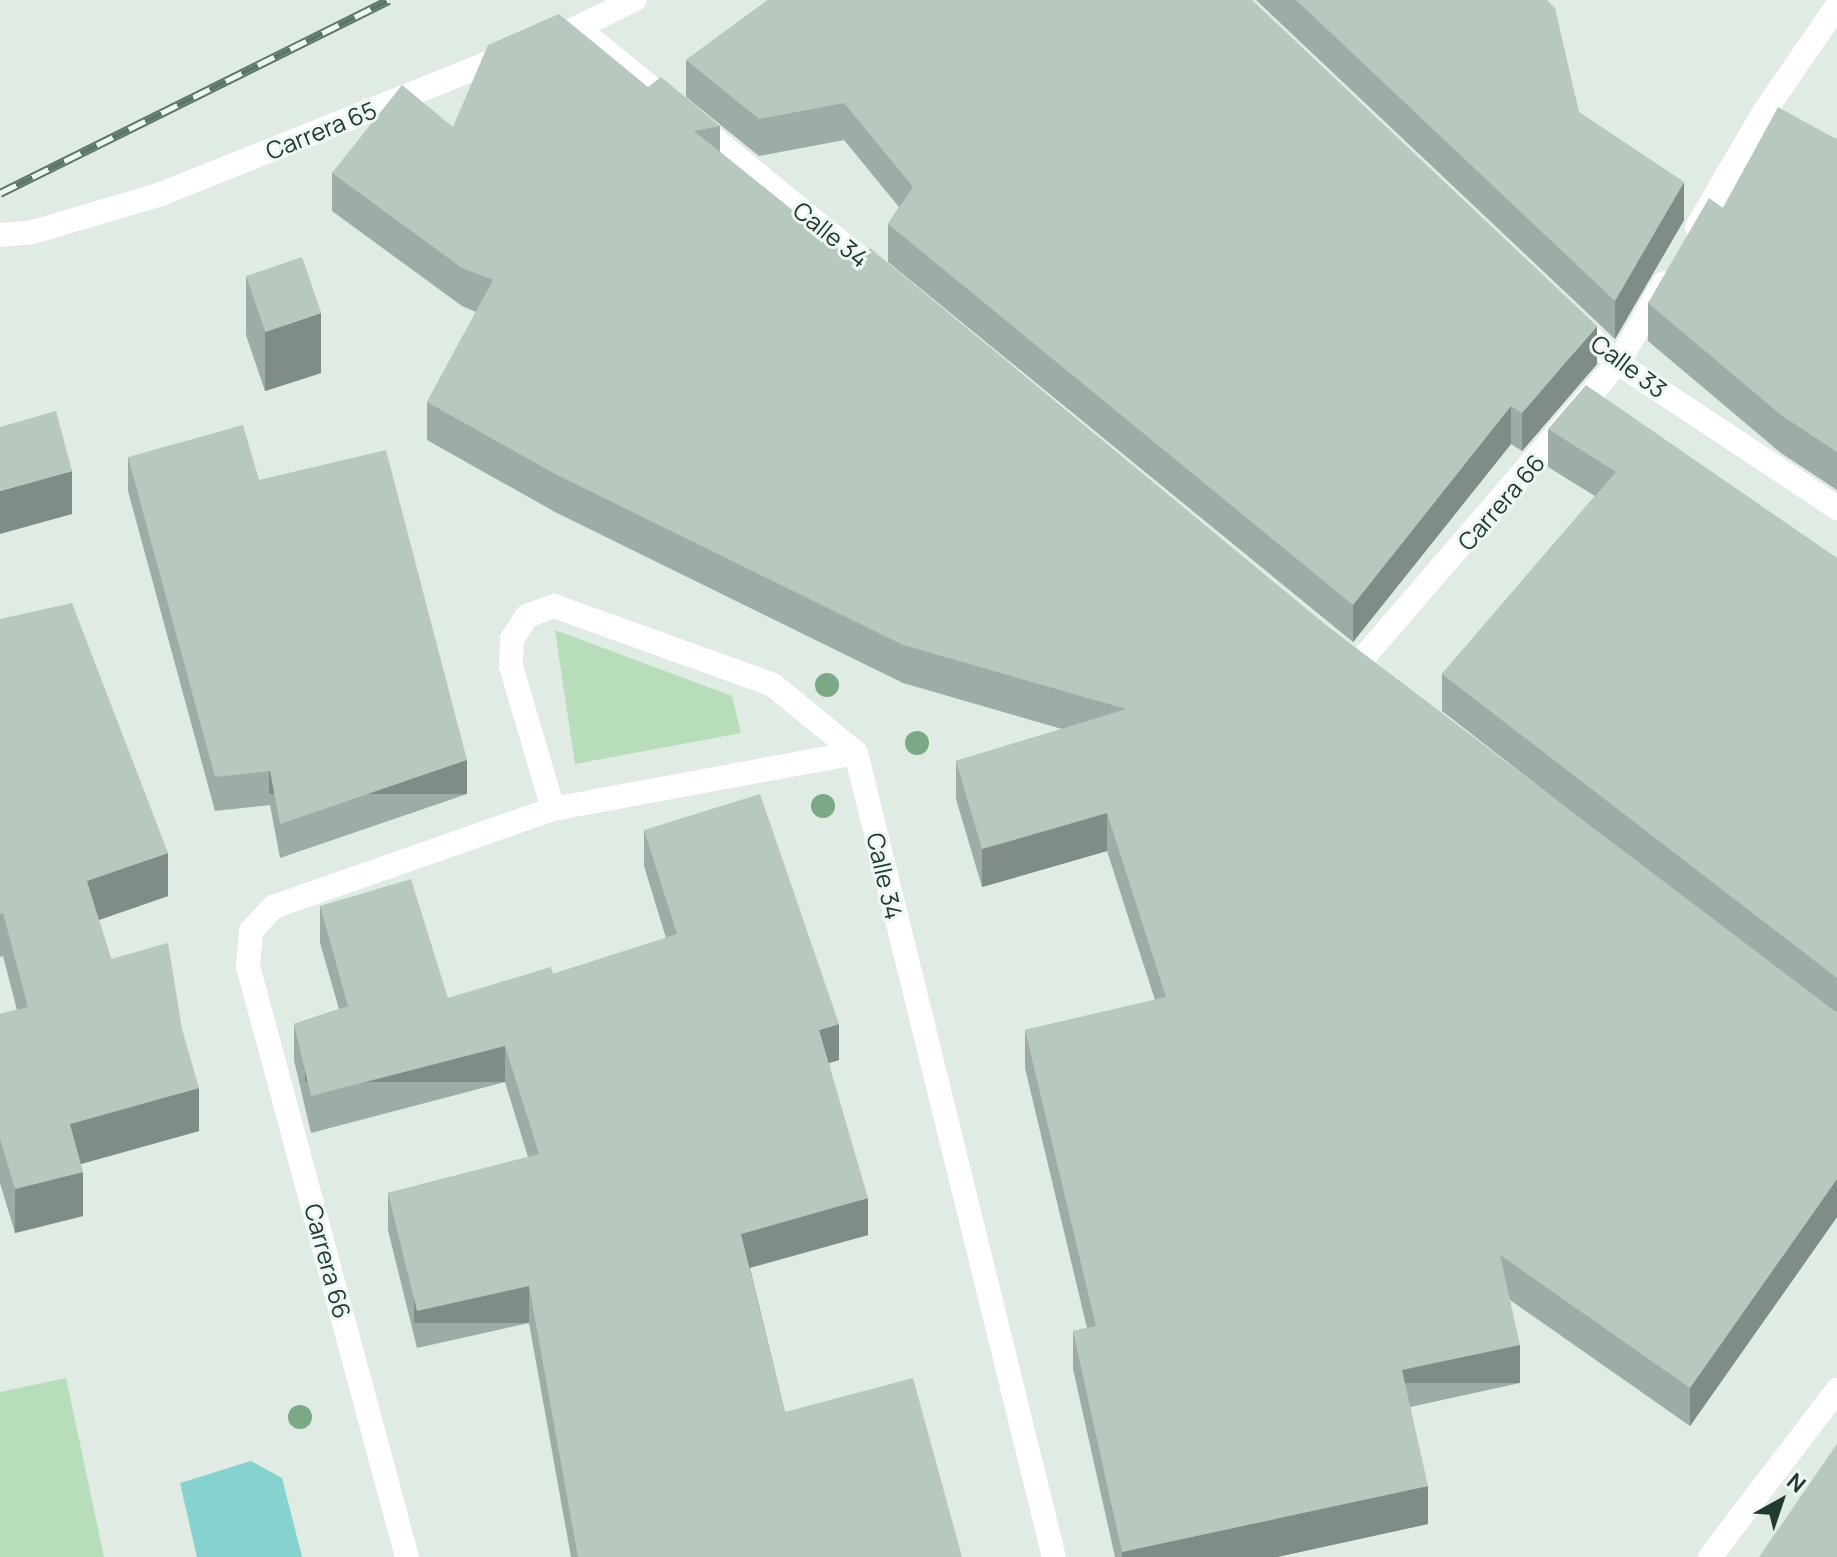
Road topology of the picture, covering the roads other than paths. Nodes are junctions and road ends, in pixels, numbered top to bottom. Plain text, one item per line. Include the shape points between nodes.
1 (634, 0) edge
2 (1837, 6) edge
3 (578, 28) junction
4 (1764, 112) junction
5 (1789, 124) edge
6 (0, 235) edge
7 (900, 291) edge
8 (1561, 310) edge
9 (1618, 363) junction
10 (1837, 508) edge
11 (1333, 644) edge
12 (1357, 665) junction
13 (1383, 684) edge
14 (856, 753) junction
15 (553, 809) junction
16 (1837, 1390) edge
17 (407, 1557) edge
18 (1054, 1557) edge
19 (1710, 1557) edge

1 - 3 street, Carrera 65
2 - 4 street, Carrera 66
3 - 6 street, Carrera 65 via 161,194 33,232
3 - 7 street, Calle 34
4 - 5 street
4 - 9 street, Carrera 66
8 - 9 street, Calle 33
9 - 10 street, Calle 33
9 - 12 street, Carrera 66
11 - 12 street
12 - 13 street
14 - 15 street
14 - 15 street via 773,685 554,606 527,616 512,639 511,666
14 - 18 street, Calle 34
15 - 17 street, Carrera 66 via 273,907 251,931 248,966
16 - 19 street

